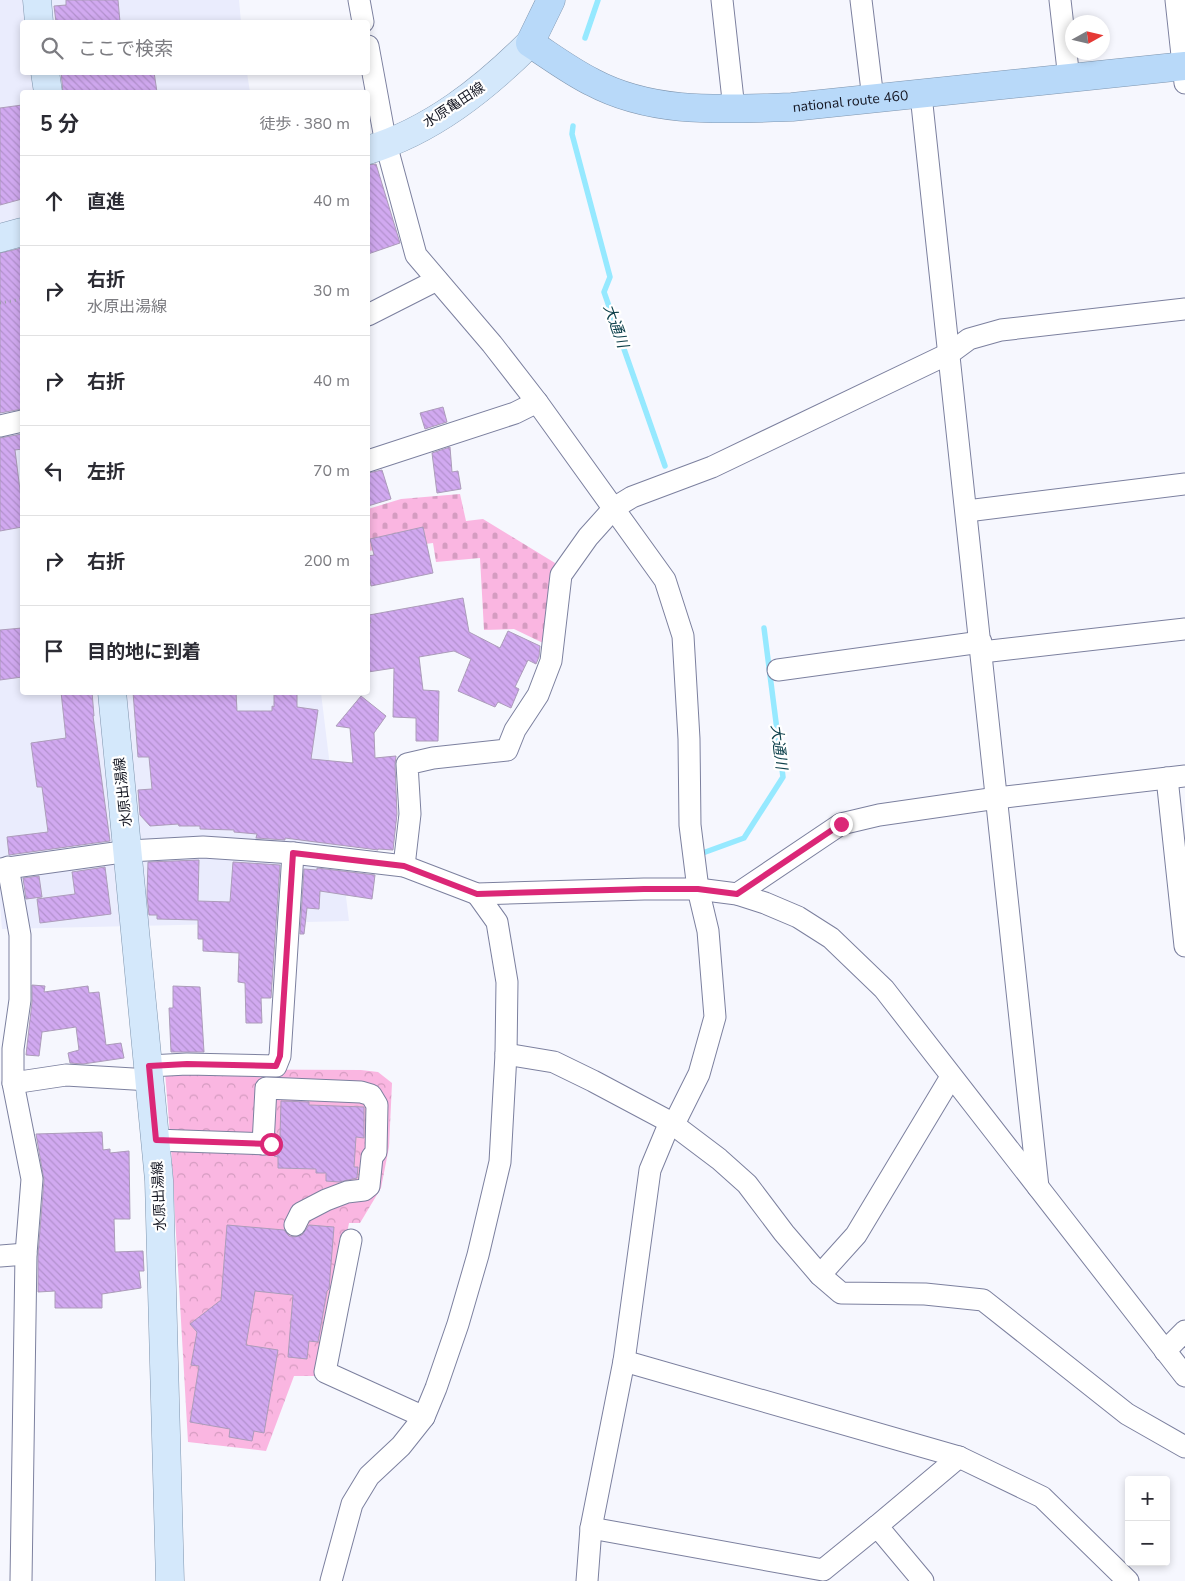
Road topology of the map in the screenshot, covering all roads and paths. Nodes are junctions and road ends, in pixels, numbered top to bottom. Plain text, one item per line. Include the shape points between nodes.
1 (37, 0) edge
2 (359, 0) edge
3 (552, 0) edge
4 (722, 0) edge
5 (860, 0) edge
6 (1060, 0) edge
7 (1176, 0) edge
8 (39, 20) edge
9 (363, 20) edge
10 (530, 43) junction
11 (370, 68) edge
12 (1184, 72) edge
13 (45, 75) edge
14 (1068, 78) junction
15 (48, 90) edge
16 (922, 94) junction
17 (873, 99) junction
18 (734, 109) junction
19 (377, 147) edge
20 (20, 233) edge
21 (0, 238) edge
22 (437, 280) junction
23 (20, 299) edge
24 (0, 303) edge
25 (1185, 309) edge
26 (370, 314) edge
27 (950, 353) junction
28 (537, 402) junction
29 (20, 421) edge
30 (0, 426) edge
31 (370, 460) edge
32 (1185, 484) edge
33 (614, 508) junction
34 (967, 511) junction
35 (1185, 629) edge
36 (981, 647) junction
37 (778, 670) dead end
38 (112, 695) edge
39 (1176, 778) edge
40 (997, 798) junction
41 (129, 851) junction
42 (293, 853) junction
43 (404, 866) junction
44 (4, 868) edge
45 (698, 889) junction
46 (477, 894) junction
47 (737, 894) junction
48 (1185, 946) edge
49 (506, 1054) junction
50 (150, 1073) junction
51 (951, 1077) junction
52 (13, 1083) junction
53 (670, 1122) junction
54 (156, 1140) junction
55 (1038, 1188) junction
56 (295, 1225) dead end
57 (351, 1240) dead end
58 (26, 1254) junction
59 (0, 1256) edge
60 (820, 1276) junction
61 (1185, 1331) edge
62 (1166, 1351) junction
63 (624, 1361) junction
64 (1185, 1376) edge
65 (424, 1417) junction
66 (1185, 1447) edge
67 (959, 1457) junction
68 (877, 1526) junction
69 (591, 1528) junction
70 (21, 1581) edge
71 (170, 1581) edge
72 (331, 1581) edge
73 (587, 1581) edge
74 (924, 1581) edge
75 (1128, 1581) edge

1 - 8 main road
2 - 9 street
3 - 10 highway
4 - 18 street
5 - 17 street
6 - 14 street
7 - 12 street
10 - 18 highway, national route 460 via 592,82 629,97 664,106
10 - 19 main road, 水原亀田線 via 472,96 434,120
11 - 19 street
12 - 14 highway, national route 460
13 - 15 main road
14 - 16 highway, national route 460
16 - 17 highway, national route 460
16 - 27 street
17 - 18 highway, national route 460
19 - 22 street via 416,255
20 - 21 main road
22 - 26 street
22 - 28 street
23 - 24 path
25 - 27 street via 1001,330 969,339
27 - 33 street via 712,467 632,497
27 - 34 street
28 - 31 street via 515,413
28 - 33 street
29 - 30 street
32 - 34 street
33 - 43 street via 561,575 551,661 538,695 515,730 507,750 407,764 410,814
33 - 45 street via 665,580 683,636 690,825
34 - 36 street
35 - 36 street
36 - 37 street
36 - 40 street
38 - 41 main road, 水原出湯線
39 - 40 street
39 - 48 street
40 - 47 street via 879,815 841,824
40 - 55 street
41 - 42 street via 203,847
41 - 44 street
41 - 50 main road, 水原出湯線
42 - 43 street
42 - 50 street via 280,1056 276,1066 187,1064
43 - 46 street
44 - 52 street via 20,935 20,1000 13,1050
45 - 46 street
45 - 47 street
45 - 53 street via 708,931 715,1016 699,1074 677,1118
46 - 49 street via 497,922 507,982
47 - 51 street via 798,917 832,938 884,989
49 - 53 street via 554,1062
49 - 65 street via 500,1162 458,1324
50 - 52 street via 66,1075
50 - 54 main road, 水原出湯線
51 - 55 street
51 - 60 street via 856,1235
52 - 58 street via 32,1179
53 - 60 street via 747,1184
53 - 63 street via 650,1170
54 - 56 street via 267,1144 266,1088 371,1095 377,1105 376,1152 372,1157 369,1186 326,1200 301,1213
54 - 71 main road, 水原出湯線
55 - 62 street
57 - 65 street via 325,1372
58 - 59 street
58 - 70 street
60 - 66 street via 841,1293 925,1294 983,1300 1128,1414
61 - 62 street
62 - 64 street
63 - 67 street
63 - 69 street
65 - 72 street via 401,1446 369,1476 352,1504
67 - 68 street
67 - 75 street via 1042,1497
68 - 69 street via 823,1570
68 - 74 street
69 - 73 street

